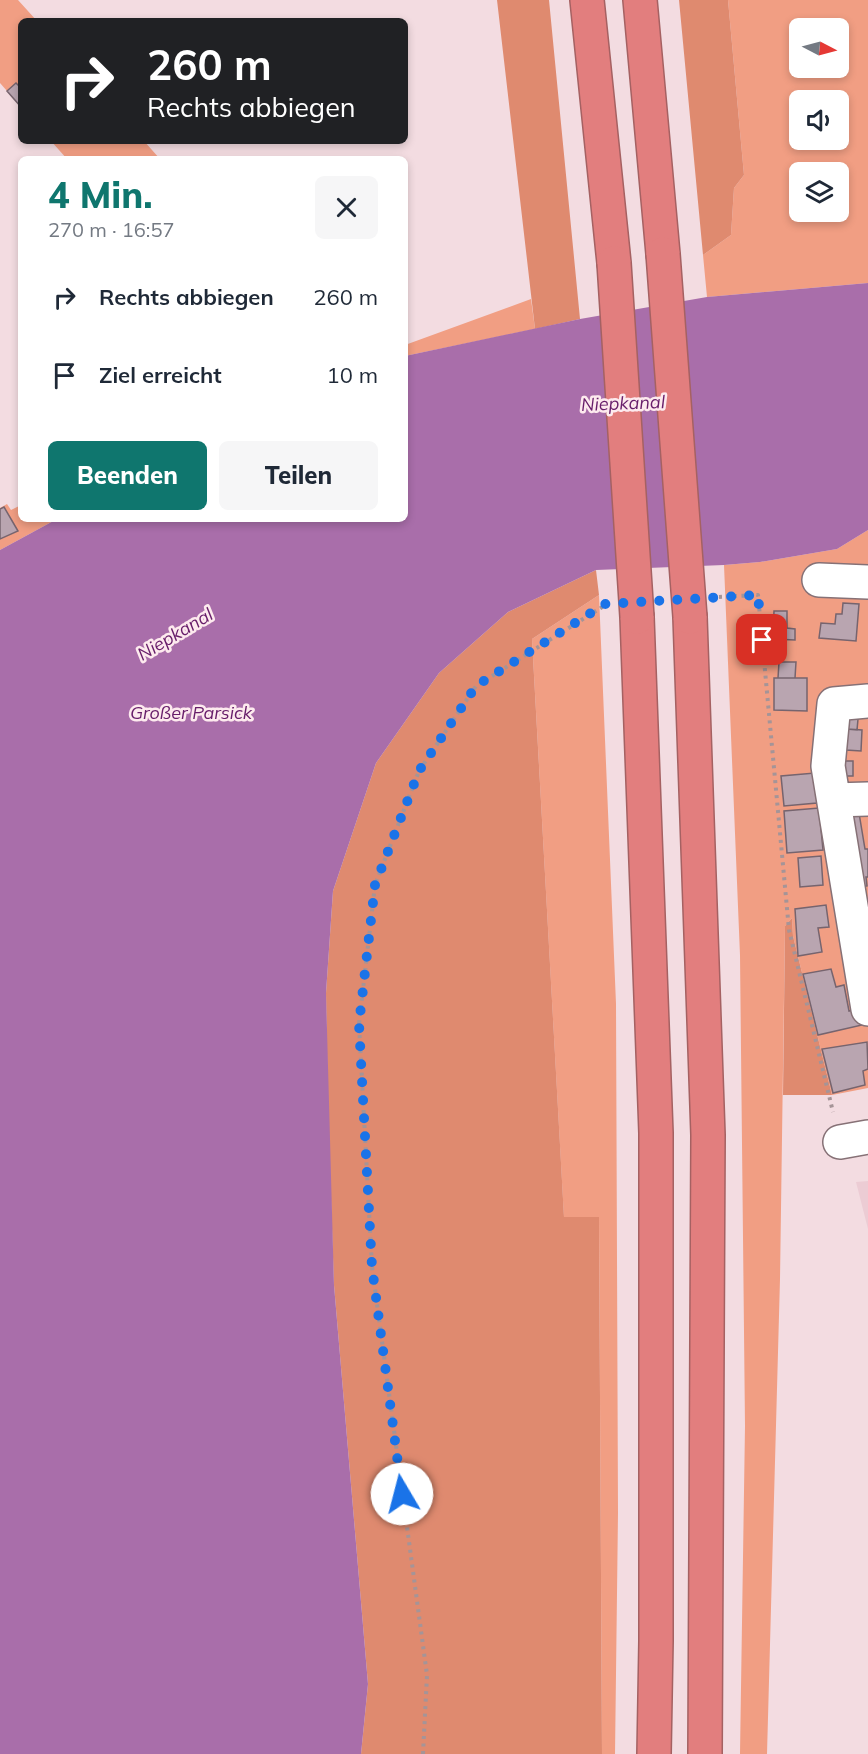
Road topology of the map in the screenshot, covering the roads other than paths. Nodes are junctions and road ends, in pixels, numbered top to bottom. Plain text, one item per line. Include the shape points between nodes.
1 (587, 0) edge
2 (640, 0) edge
3 (819, 580) dead end
4 (868, 582) edge
5 (868, 701) edge
6 (868, 799) edge
7 (834, 800) junction
8 (860, 907) edge
9 (868, 1009) edge
10 (654, 1754) edge
11 (705, 1754) edge

1 - 10 highway, bridge via 614,263 627,610 656,1133
2 - 11 highway, bridge via 700,608 708,1135
3 - 4 lane
5 - 7 lane via 834,704 828,766
6 - 7 lane
7 - 8 lane
8 - 9 lane

